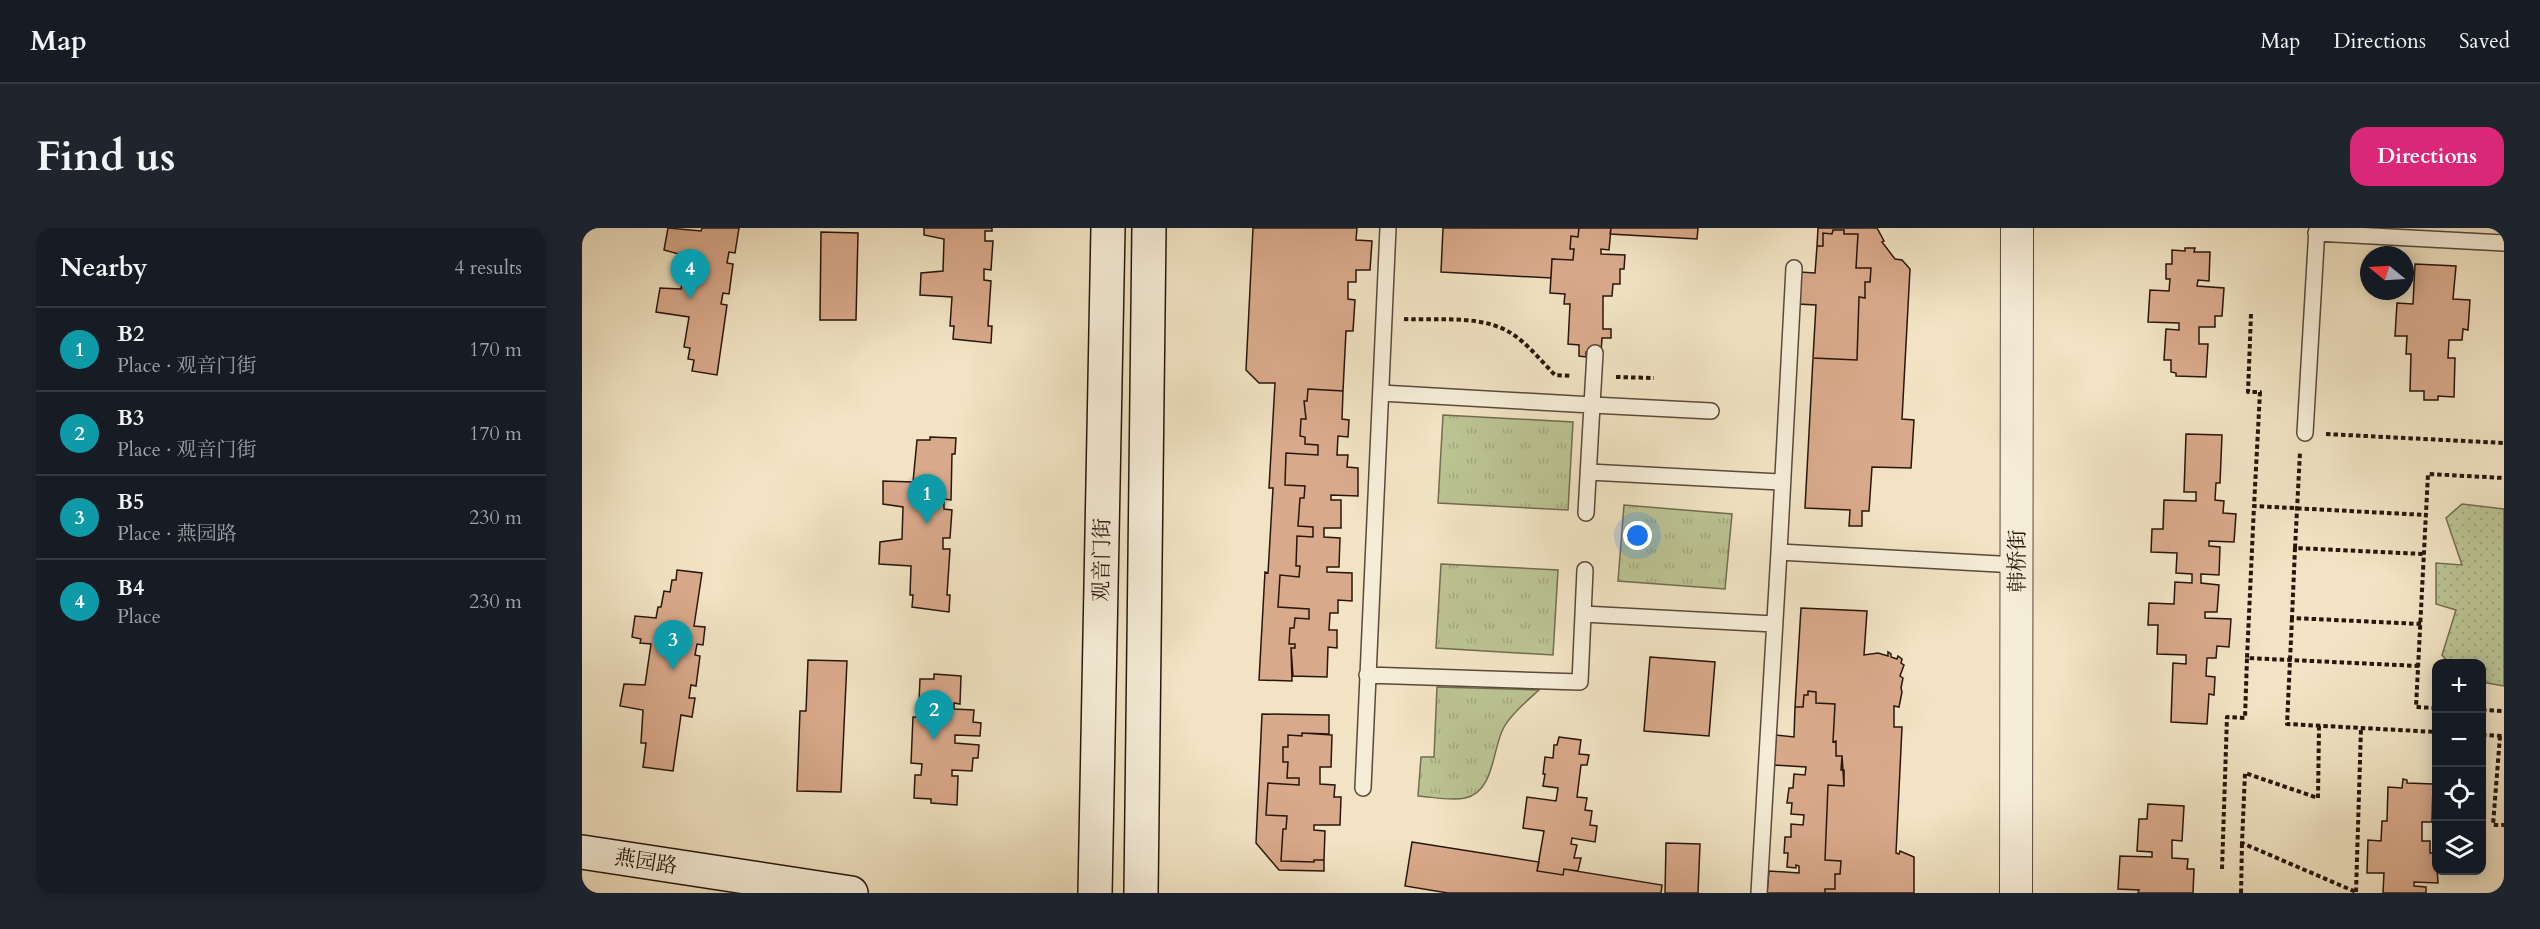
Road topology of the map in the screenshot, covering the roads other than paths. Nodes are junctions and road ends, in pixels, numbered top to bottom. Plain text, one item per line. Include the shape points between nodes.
1 (1108, 228) edge
2 (1149, 228) edge
3 (1388, 228) edge
4 (2017, 228) edge
5 (2316, 231) edge
6 (2504, 243) edge
7 (1794, 268) dead end
8 (1594, 353) dead end
9 (1381, 393) junction
10 (1592, 405) junction
11 (1711, 411) dead end
12 (2306, 433) road end
13 (1588, 471) junction
14 (1782, 482) junction
15 (1586, 513) dead end
16 (1779, 552) junction
17 (2017, 564) junction
18 (1584, 570) dead end
19 (1583, 614) junction
20 (1774, 624) junction
21 (1367, 675) junction
22 (1363, 788) dead end
23 (582, 852) edge
24 (851, 893) edge
25 (1095, 893) edge
26 (1142, 893) edge
27 (1760, 893) edge
28 (2016, 893) edge

1 - 25 street, 观音门街
2 - 26 street, 观音门街
3 - 9 lane
4 - 17 street, 韩桥街
5 - 6 lane
5 - 12 lane
7 - 14 lane
8 - 10 lane
9 - 10 lane
9 - 21 lane
10 - 11 lane
10 - 13 lane
13 - 14 lane
13 - 15 lane
14 - 16 lane
16 - 17 lane
16 - 20 lane
17 - 28 street, 韩桥街
18 - 19 lane
19 - 20 lane
19 - 21 lane via 1580,682
20 - 27 lane
21 - 22 lane
23 - 24 street, 燕园路

